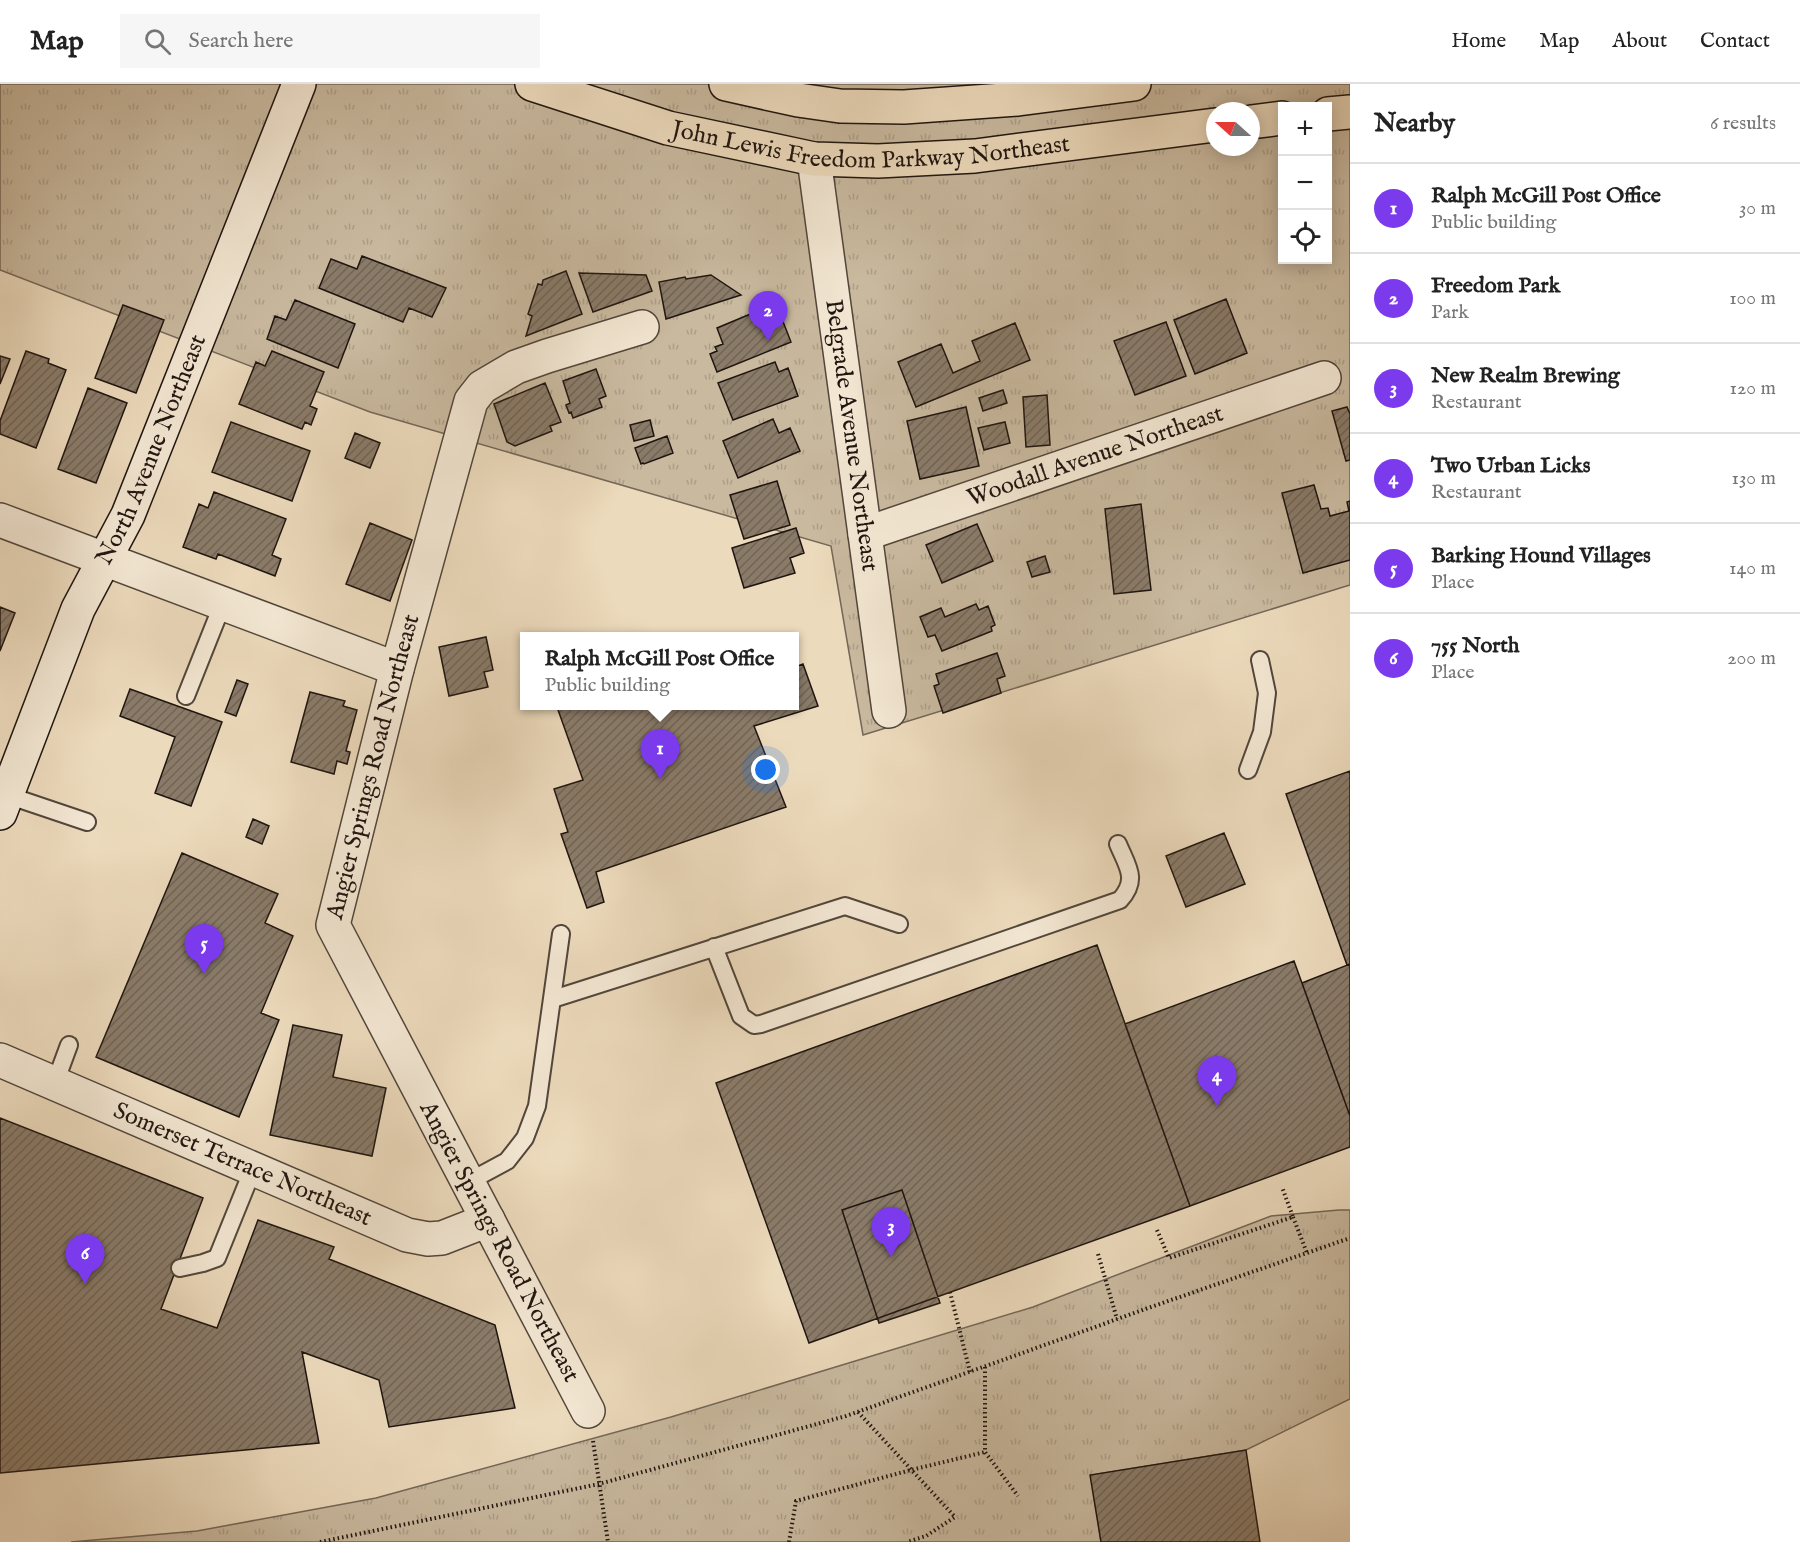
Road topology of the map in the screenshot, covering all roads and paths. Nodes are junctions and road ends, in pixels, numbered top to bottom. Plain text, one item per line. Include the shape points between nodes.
1 (299, 84) edge
2 (532, 84) edge
3 (726, 84) edge
4 (1134, 84) edge
5 (1350, 112) edge
6 (1332, 114) edge
7 (1278, 119) edge
8 (1260, 121) edge
9 (1206, 126) edge
10 (814, 159) junction
11 (642, 327) dead end
12 (1324, 378) dead end
13 (0, 520) edge
14 (865, 534) junction
15 (106, 558) junction
16 (223, 603) junction
17 (1260, 660) dead end
18 (397, 669) junction
19 (186, 696) dead end
20 (888, 711) dead end
21 (1248, 770) dead end
22 (3, 804) edge
23 (87, 822) dead end
24 (1118, 843) dead end
25 (899, 924) dead end
26 (561, 934) dead end
27 (714, 947) junction
28 (553, 999) junction
29 (69, 1045) dead end
30 (0, 1060) edge
31 (55, 1083) junction
32 (253, 1168) junction
33 (468, 1182) junction
34 (1282, 1187) dead end
35 (1293, 1216) junction
36 (488, 1220) junction
37 (1157, 1230) dead end
38 (1350, 1238) edge
39 (1307, 1253) junction
40 (1098, 1254) dead end
41 (180, 1268) dead end
42 (950, 1292) dead end
43 (1117, 1319) junction
44 (985, 1366) junction
45 (970, 1372) junction
46 (588, 1411) joint
47 (858, 1412) junction
48 (985, 1452) junction
49 (911, 1470) junction
50 (599, 1484) junction
51 (1018, 1496) dead end
52 (320, 1542) edge
53 (609, 1542) edge
54 (789, 1542) edge
55 (907, 1542) edge

1 - 15 street, North Avenue Northeast via 128,515
2 - 10 highway, John Lewis Freedom Parkway Northeast via 668,129
3 - 4 highway, John Lewis Freedom Parkway Northeast via 840,106 904,107 1018,99
5 - 6 highway
7 - 8 highway
9 - 10 highway, John Lewis Freedom Parkway Northeast via 975,156 878,161
10 - 14 street, Belgrade Avenue Northeast
11 - 18 street, Angier Springs Road Northeast via 516,367 482,387 471,401
12 - 14 street, Woodall Avenue Northeast
13 - 15 street
14 - 20 street, Belgrade Avenue Northeast
15 - 16 street
15 - 22 street, North Avenue Northeast via 78,609
16 - 18 street
16 - 19 lane
17 - 21 lane via 1267,693 1262,732
18 - 33 street, Angier Springs Road Northeast via 333,925
22 - 23 lane
24 - 27 lane via 1132,878 1129,890 1120,900 761,1024 754,1025 741,1016
25 - 27 lane via 845,906
26 - 28 lane
27 - 28 lane
28 - 33 lane via 537,1106 525,1138 507,1161
29 - 31 lane
30 - 31 street, Somerset Terrace Northeast
31 - 32 street, Somerset Terrace Northeast
32 - 36 street, Somerset Terrace Northeast via 407,1235 442,1238
32 - 41 lane via 217,1258
33 - 36 street, Angier Springs Road Northeast
34 - 35 path
35 - 37 path via 1168,1258
35 - 39 path
36 - 46 street, Angier Springs Road Northeast
38 - 39 path
39 - 43 path
40 - 43 path
42 - 45 path
43 - 44 path
44 - 45 path
44 - 48 path
45 - 47 path
46 - 50 path
47 - 49 path
47 - 50 path
48 - 49 path
48 - 51 path
49 - 54 path via 796,1501
49 - 55 path via 955,1517 926,1536
50 - 52 path
50 - 53 path

